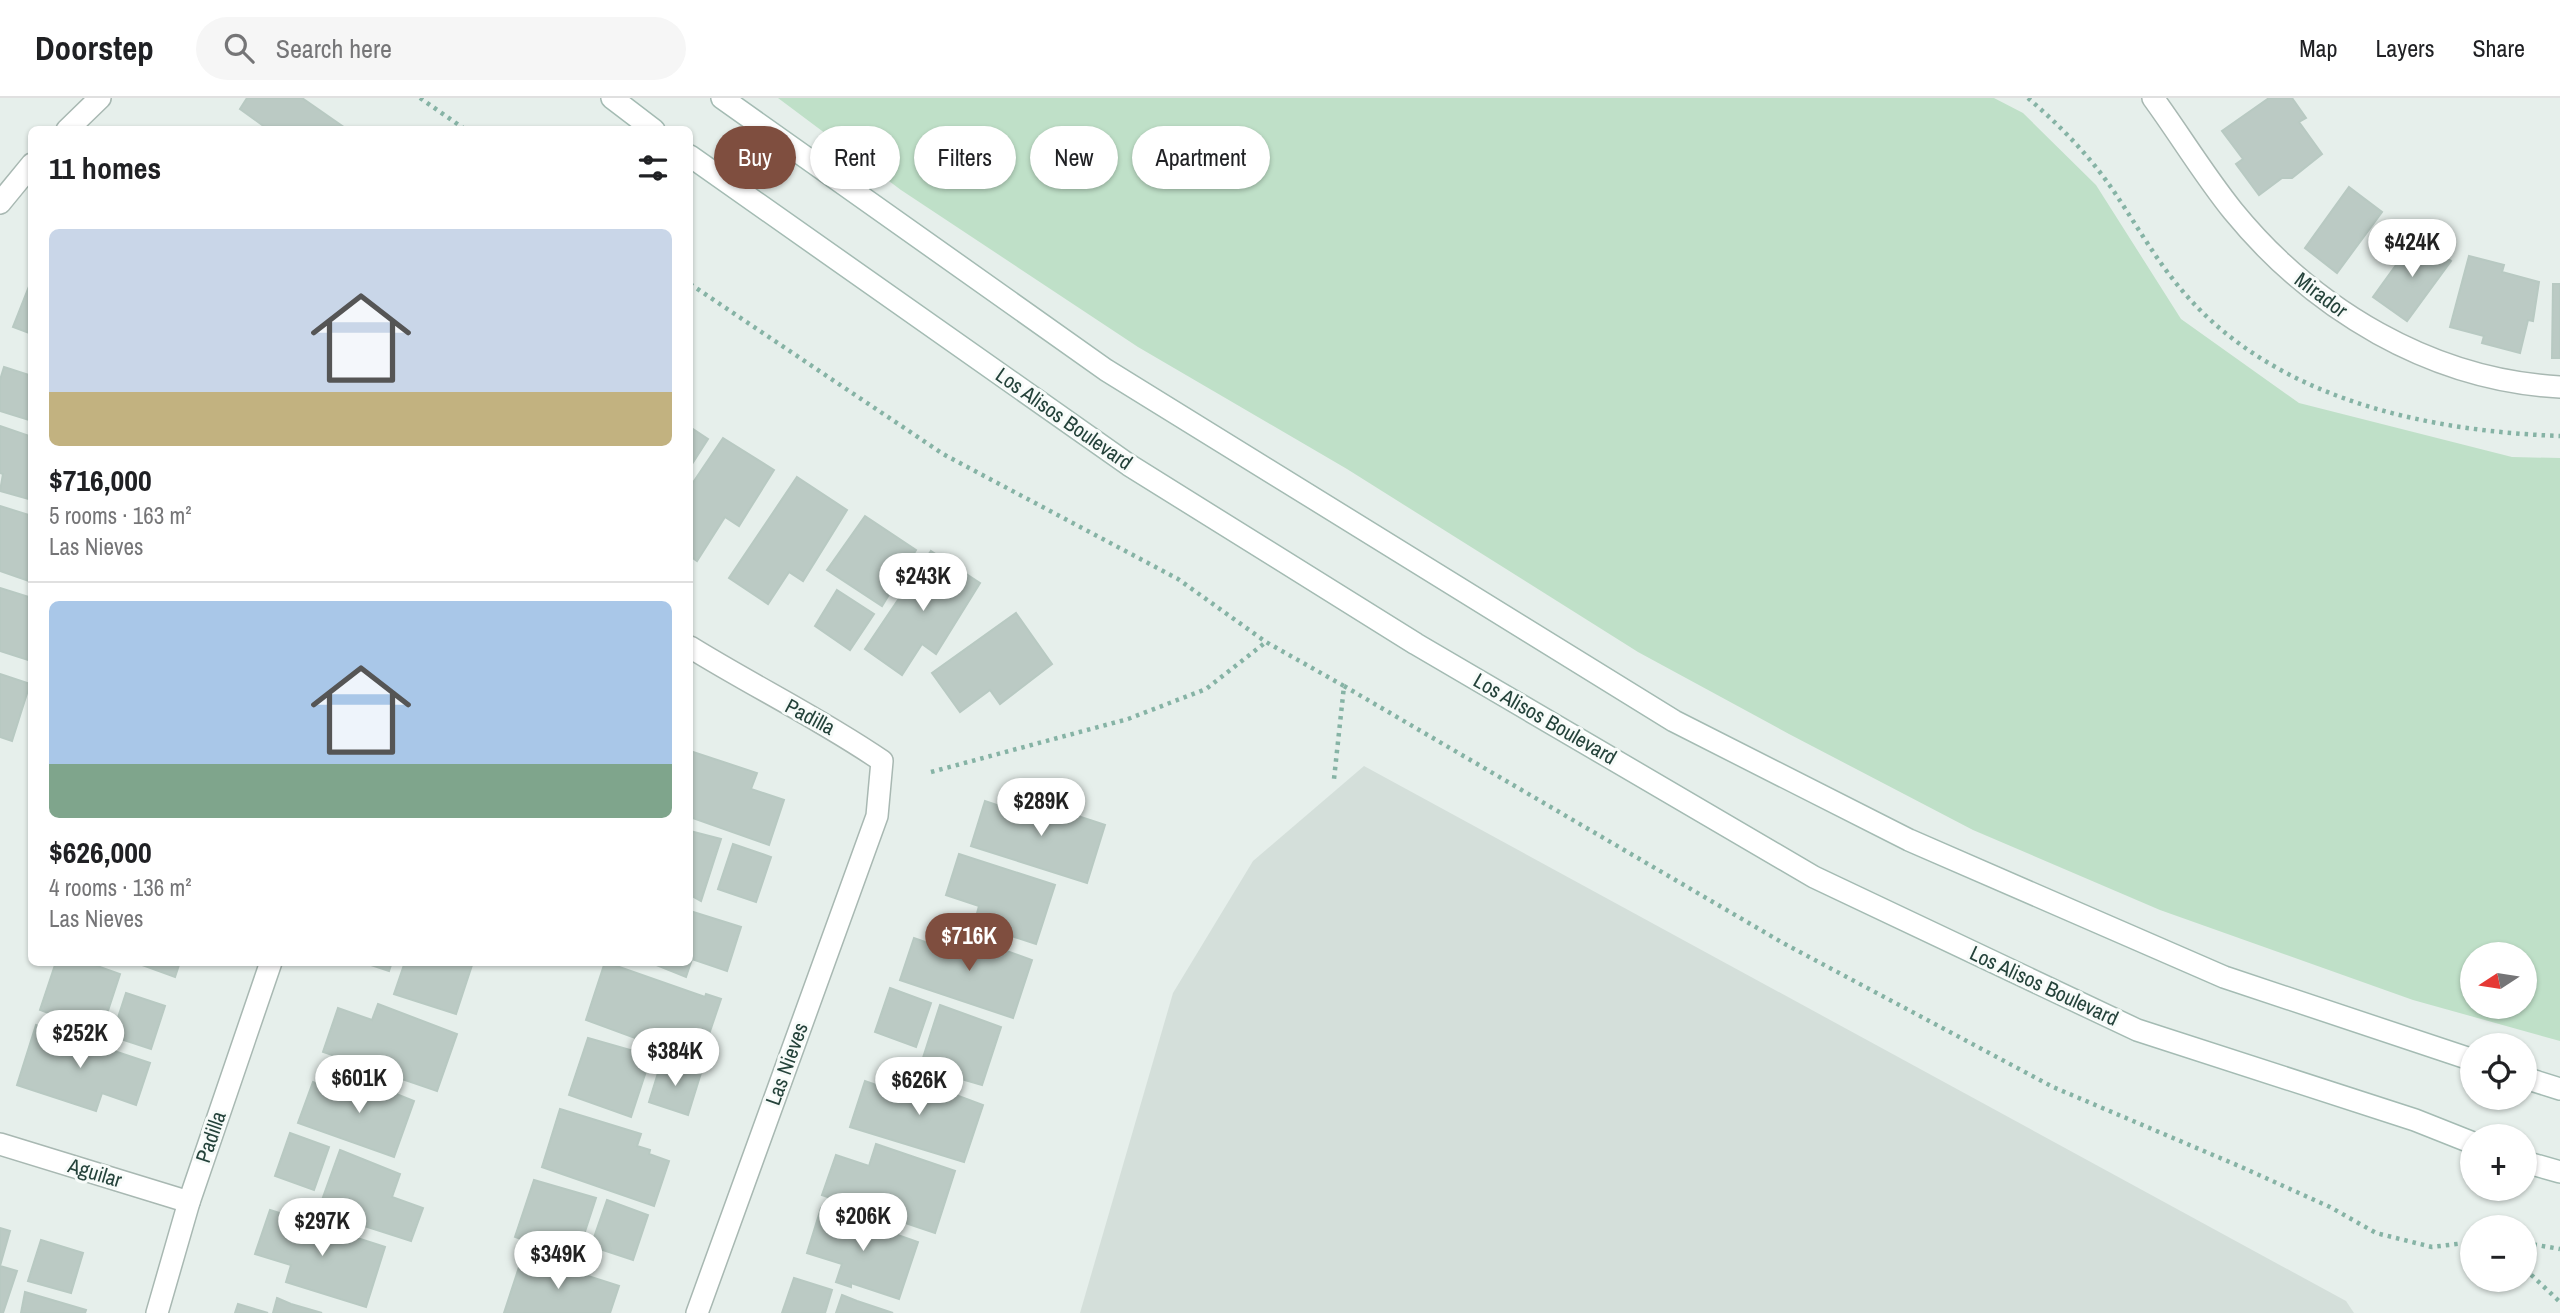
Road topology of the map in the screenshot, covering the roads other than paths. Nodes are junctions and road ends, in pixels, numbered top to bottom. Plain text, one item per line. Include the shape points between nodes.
1 (100, 98) edge
2 (612, 98) edge
3 (722, 98) edge
4 (2153, 98) edge
5 (71, 126) edge
6 (649, 126) edge
7 (693, 158) edge
8 (28, 169) edge
9 (0, 203) edge
10 (2560, 387) edge
11 (693, 649) edge
12 (877, 816) joint
13 (270, 966) edge
14 (2460, 1056) edge
15 (2537, 1082) edge
16 (2560, 1089) edge
17 (2460, 1138) edge
18 (0, 1144) edge
19 (2537, 1165) edge
20 (2560, 1172) edge
21 (189, 1202) junction
22 (157, 1313) edge
23 (697, 1313) edge

1 - 5 main road
2 - 6 main road
3 - 14 main road via 1106,370 1674,721 1909,840 2224,977
4 - 10 main road, Mirador via 2233,211 2293,275 2365,327 2441,364 2524,385
7 - 17 main road, Los Alisos Boulevard via 1129,465 1416,644 1814,877 2137,1030
8 - 9 main road
11 - 12 main road, Padilla via 882,761
12 - 23 main road, Las Nieves
13 - 21 main road, Padilla
15 - 16 main road
18 - 21 main road, Aguilar
19 - 20 main road
21 - 22 main road, Padilla

